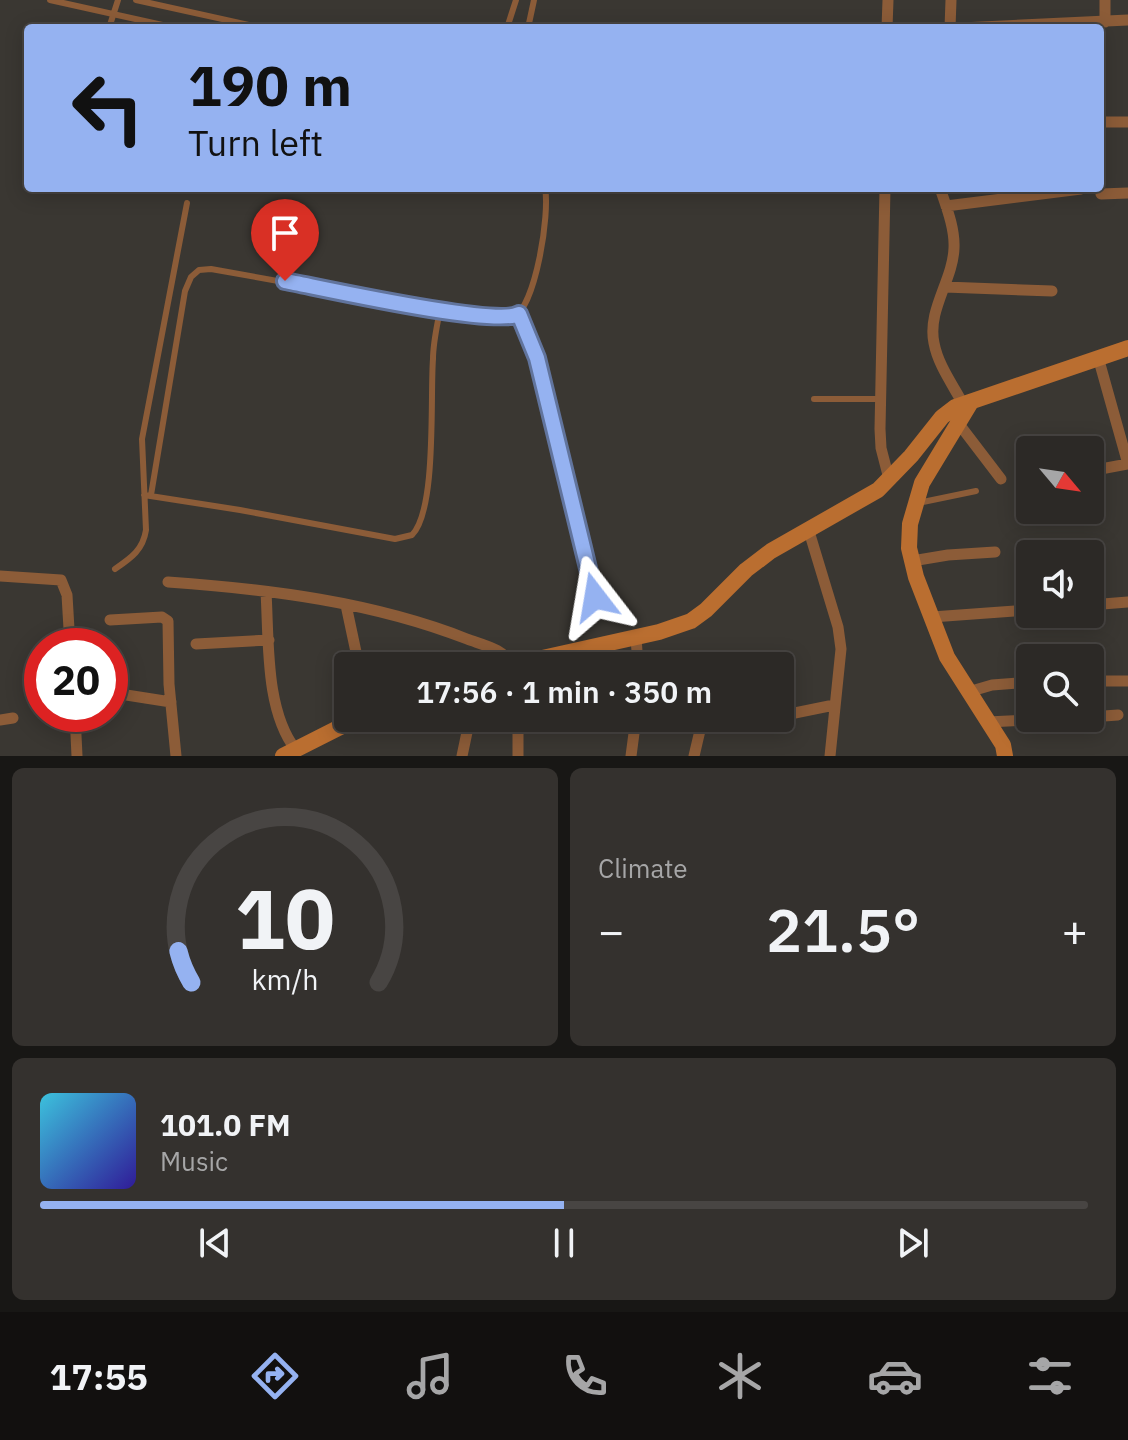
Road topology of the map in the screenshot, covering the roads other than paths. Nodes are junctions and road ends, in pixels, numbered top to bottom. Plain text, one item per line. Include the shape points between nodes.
1 (50, 0) edge
2 (118, 0) edge
3 (136, 0) edge
4 (516, 0) edge
5 (534, 0) edge
6 (888, 0) edge
7 (951, 0) edge
8 (1105, 0) edge
9 (113, 14) junction
10 (1128, 20) edge
11 (1105, 22) junction
12 (110, 24) edge
13 (158, 24) edge
14 (245, 24) edge
15 (508, 24) edge
16 (529, 24) edge
17 (887, 24) edge
18 (950, 24) edge
19 (1057, 24) edge
20 (1104, 122) edge
21 (1128, 122) edge
22 (546, 192) edge
23 (885, 192) edge
24 (941, 192) edge
25 (1057, 192) edge
26 (1128, 193) edge
27 (1101, 194) dead end
28 (187, 203) dead end
29 (946, 206) junction
30 (945, 287) junction
31 (1052, 291) dead end
32 (440, 310) junction
33 (519, 314) junction
34 (1128, 348) edge
35 (1098, 357) junction
36 (814, 399) dead end
37 (881, 399) junction
38 (967, 403) junction
39 (959, 424) junction
40 (1126, 448) edge
41 (1128, 464) edge
42 (1104, 468) edge
43 (889, 479) junction
44 (1001, 479) dead end
45 (976, 491) dead end
46 (148, 495) junction
47 (915, 504) junction
48 (808, 528) junction
49 (995, 552) dead end
50 (912, 561) junction
51 (115, 569) dead end
52 (0, 576) edge
53 (168, 582) dead end
54 (266, 592) junction
55 (595, 597) dead end
56 (1128, 602) edge
57 (1104, 604) edge
58 (346, 605) junction
59 (1016, 611) edge
60 (932, 617) junction
61 (110, 620) dead end
62 (69, 628) edge
63 (636, 637) junction
64 (269, 640) junction
65 (196, 644) dead end
66 (356, 652) edge
67 (500, 652) edge
68 (571, 652) edge
69 (637, 652) edge
70 (1104, 681) edge
71 (1128, 681) edge
72 (1016, 683) edge
73 (968, 692) junction
74 (128, 695) edge
75 (171, 702) junction
76 (834, 705) junction
77 (794, 713) edge
78 (1118, 715) dead end
79 (1104, 716) edge
80 (13, 718) dead end
81 (0, 720) edge
82 (1016, 721) edge
83 (988, 722) junction
84 (334, 730) edge
85 (76, 732) edge
86 (467, 732) edge
87 (518, 732) edge
88 (634, 732) edge
89 (700, 732) edge
90 (290, 753) edge
91 (77, 756) edge
92 (176, 756) edge
93 (462, 756) edge
94 (518, 756) edge
95 (631, 756) edge
96 (694, 756) edge
97 (830, 756) edge
98 (1005, 756) edge

1 - 9 lane
2 - 9 lane
3 - 14 lane
4 - 15 lane
5 - 16 lane
6 - 17 street
7 - 18 street
8 - 11 street
9 - 12 lane
9 - 13 lane
10 - 11 street
11 - 19 street
20 - 21 street
22 - 33 lane via 544,233 527,302
23 - 37 street
24 - 29 street
25 - 29 street
26 - 27 street
28 - 46 lane via 142,439
29 - 30 street via 954,247
30 - 31 street
30 - 38 street via 933,328 934,344
32 - 33 lane via 506,319
32 - 46 lane via 199,270 185,291
32 - 46 lane via 433,357 432,449 421,521 412,535 395,539
33 - 55 lane via 537,358
34 - 35 street
35 - 38 street
35 - 40 street
36 - 37 lane
37 - 43 street via 881,448
38 - 39 street
38 - 43 street via 942,417
39 - 44 street
39 - 47 street via 934,460
40 - 41 street
41 - 42 street
43 - 48 street via 859,503
45 - 47 lane
46 - 51 lane via 144,542
47 - 50 street via 909,536
48 - 63 street via 746,570 691,621
48 - 76 street via 841,649
49 - 50 street
50 - 60 street
52 - 62 street via 61,580
53 - 54 street
54 - 58 street
54 - 64 street
56 - 57 street
58 - 66 street
58 - 67 street via 439,628
59 - 60 street
60 - 73 street
61 - 75 street via 167,619
63 - 68 street
63 - 69 street
64 - 65 street
64 - 90 street via 279,722
70 - 71 street
72 - 73 street
73 - 83 street
74 - 75 street
75 - 92 street
76 - 77 street
76 - 97 street
78 - 79 street
80 - 81 street
82 - 83 street
83 - 98 street
84 - 90 street
85 - 91 street
86 - 93 street
87 - 94 street
88 - 95 street
89 - 96 street

